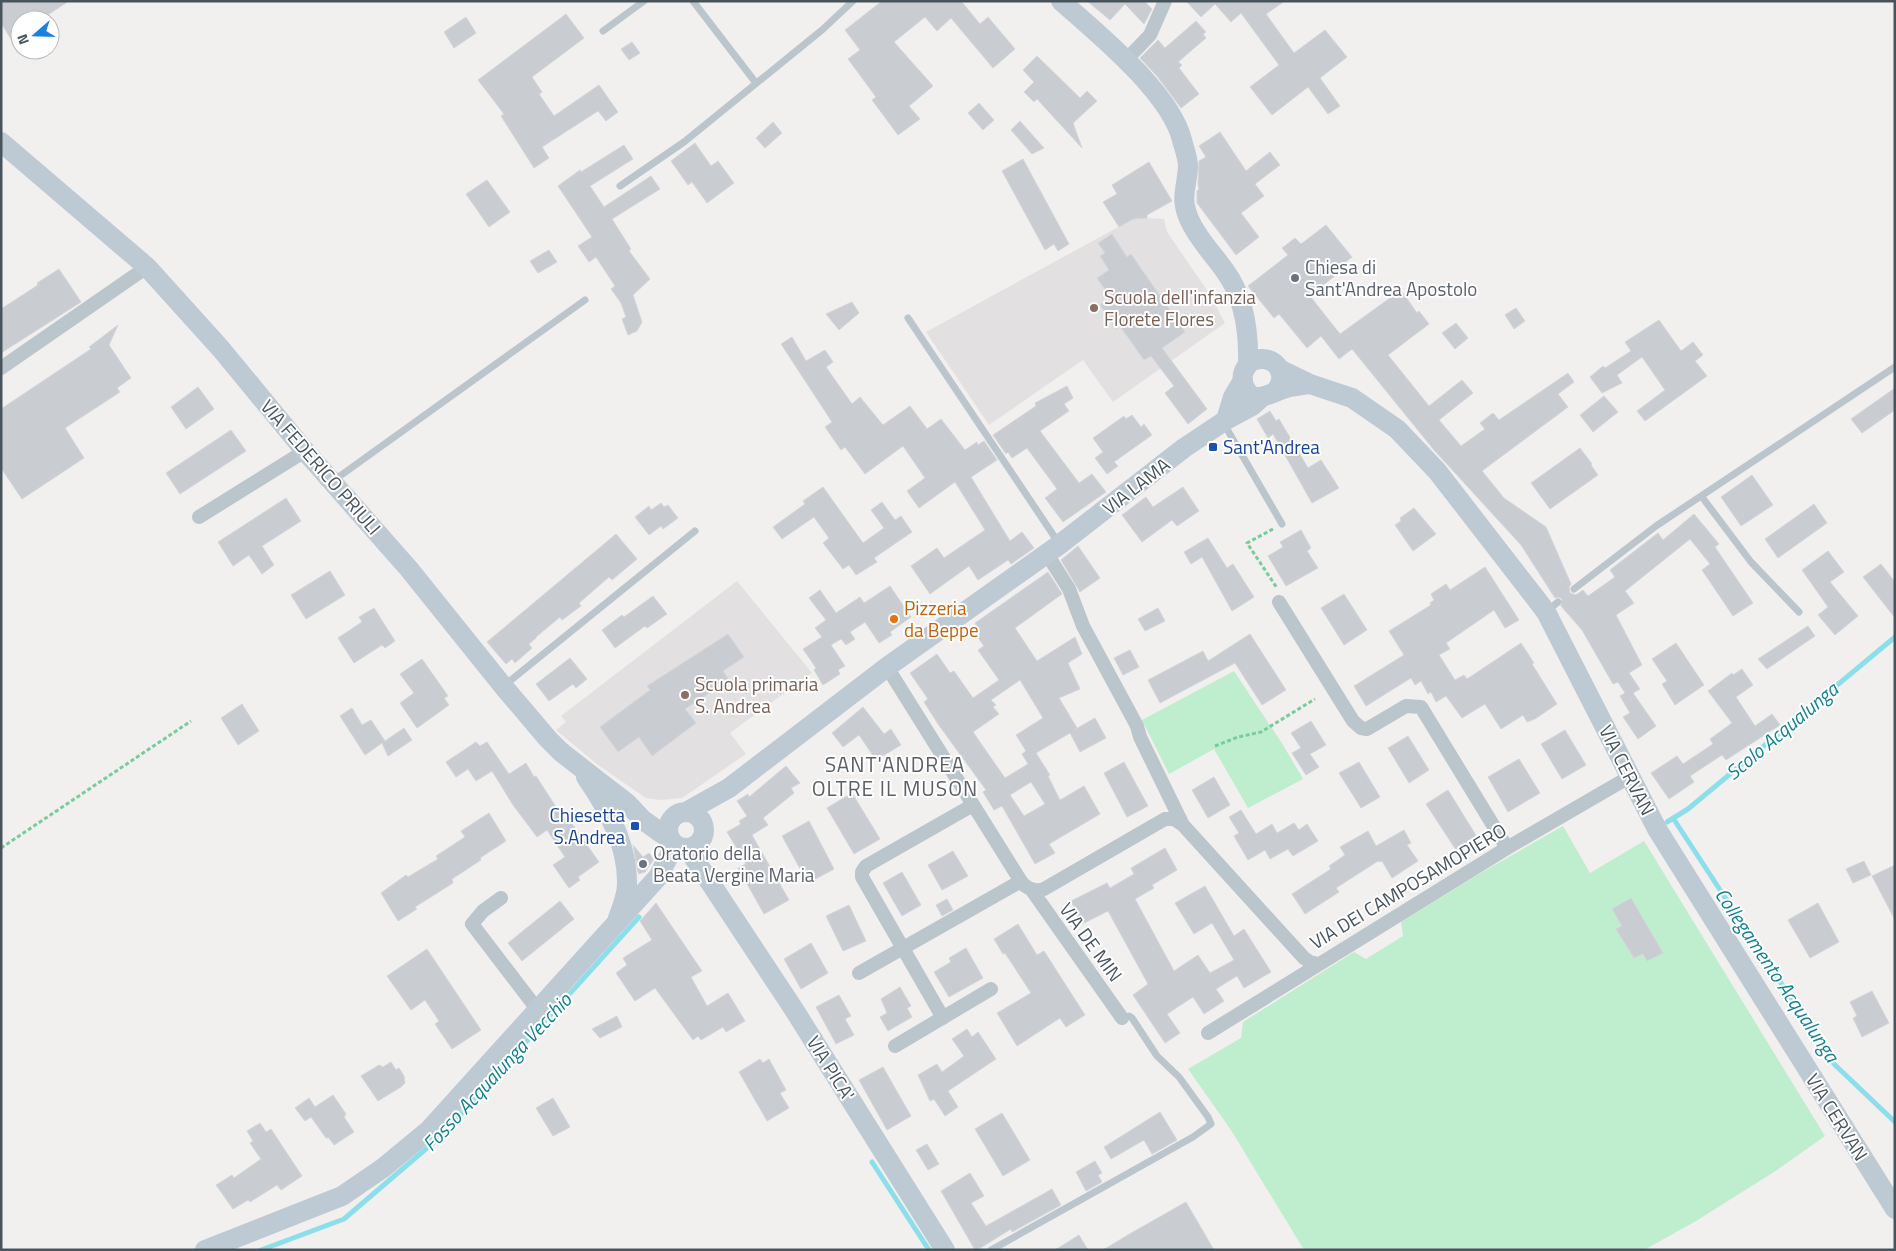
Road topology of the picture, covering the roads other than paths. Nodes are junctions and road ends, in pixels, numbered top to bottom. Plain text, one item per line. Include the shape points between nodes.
1 (644, 1) edge
2 (693, 1) edge
3 (853, 1) edge
4 (1061, 1) edge
5 (1165, 1) edge
6 (603, 31) dead end
7 (1126, 60) junction
8 (756, 83) junction
9 (1, 142) edge
10 (620, 186) dead end
11 (148, 267) junction
12 (585, 300) dead end
13 (1245, 315) junction
14 (908, 318) dead end
15 (1275, 364) junction
16 (1895, 367) edge
17 (1, 368) edge
18 (1245, 372) junction
19 (1309, 384) junction
20 (1269, 395) junction
21 (1224, 421) junction
22 (305, 451) junction
23 (332, 482) junction
24 (1702, 497) junction
25 (199, 517) dead end
26 (1282, 524) road end
27 (695, 531) dead end
28 (1053, 549) junction
29 (1574, 590) dead end
30 (1278, 596) road end
31 (1799, 612) dead end
32 (887, 667) junction
33 (503, 686) junction
34 (573, 761) junction
35 (1631, 776) junction
36 (729, 788) junction
37 (628, 804) junction
38 (973, 805) junction
39 (681, 813) junction
40 (1183, 825) junction
41 (687, 841) junction
42 (1507, 848) junction
43 (1032, 886) junction
44 (501, 898) dead end
45 (616, 924) junction
46 (904, 948) junction
47 (1318, 964) junction
48 (859, 973) dead end
49 (991, 989) dead end
50 (537, 1009) junction
51 (944, 1018) junction
52 (1122, 1018) joint
53 (1208, 1033) dead end
54 (896, 1046) dead end
55 (1895, 1209) edge
56 (205, 1250) edge
57 (945, 1250) edge
58 (991, 1250) edge

1 - 6 lane
2 - 8 lane
3 - 8 lane
4 - 7 street
5 - 7 street via 1150,35
7 - 13 street via 1162,101 1180,130 1188,164 1183,205 1191,223 1228,273
8 - 10 lane via 684,142
9 - 11 street, VIA FEDERICO PRIULI
11 - 17 street
11 - 22 street, VIA FEDERICO PRIULI
12 - 23 lane
13 - 15 street
13 - 18 street
14 - 28 lane
15 - 18 street via 1256,359
15 - 19 street, VIA CERVAN
15 - 20 street via 1281,382
16 - 24 lane
18 - 20 street via 1248,391 1252,395
18 - 21 street
19 - 20 street via 1286,387
19 - 35 street, VIA CERVAN via 1352,398 1397,429 1438,470 1552,607
20 - 21 street, VIA LAMA
21 - 26 lane
21 - 28 street, VIA LAMA
22 - 23 street, VIA FEDERICO PRIULI
22 - 25 street
23 - 33 street, VIA FEDERICO PRIULI
24 - 29 lane via 1656,526
24 - 31 lane via 1751,562
27 - 33 lane
28 - 32 street, VIA LAMA
28 - 40 street via 1083,626 1137,726
30 - 42 street via 1358,726 1367,729 1406,706 1421,707
32 - 36 street, VIA LAMA
32 - 38 street, VIA DE MIN
33 - 34 street, VIA FEDERICO PRIULI via 548,739
34 - 37 street, VIA FEDERICO PRIULI
34 - 45 street via 590,782 622,847 627,883
35 - 42 street, VIA DEI CAMPOSAMOPIERO
35 - 55 street, VIA CERVAN via 1657,828
36 - 39 street, VIA LAMA
36 - 41 street, VIA LAMA
37 - 39 street, VIA FEDERICO PRIULI
37 - 41 street, VIA FEDERICO PRIULI via 643,820
38 - 43 street, VIA DE MIN
38 - 46 street via 863,869 862,877
39 - 41 street via 668,826 668,831
39 - 41 street via 696,814 703,823
40 - 43 street via 1174,819 1165,819
40 - 47 street via 1304,958
41 - 45 street via 671,852 658,877
41 - 57 street, VIA PICA' via 703,850 715,888
42 - 47 street, VIA DEI CAMPOSAMOPIERO
43 - 46 street
43 - 52 street, VIA DE MIN
44 - 50 street via 472,924
45 - 50 street
46 - 48 street
46 - 51 street
47 - 53 street, VIA DEI CAMPOSAMOPIERO
49 - 51 street
50 - 56 street via 429,1130 383,1168 342,1196
51 - 54 street
52 - 58 lane via 1132,1018 1157,1056 1179,1077 1211,1124

